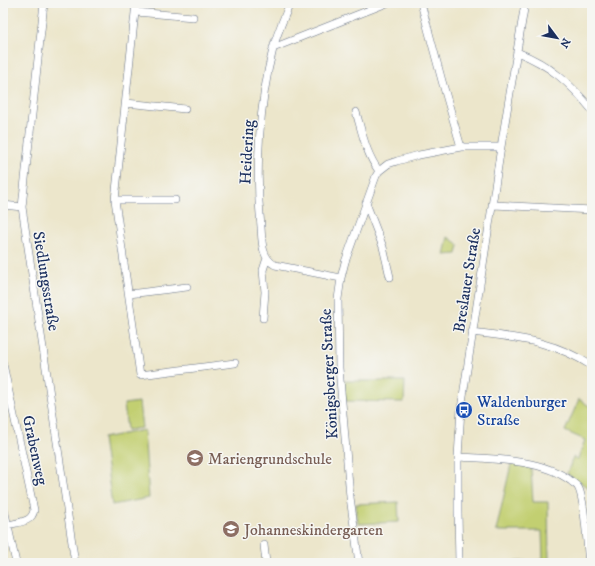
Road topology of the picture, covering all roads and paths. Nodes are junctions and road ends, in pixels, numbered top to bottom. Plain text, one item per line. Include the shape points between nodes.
1 (44, 3) edge
2 (136, 3) edge
3 (290, 3) edge
4 (387, 3) edge
5 (421, 3) edge
6 (525, 3) edge
7 (136, 12) junction
8 (193, 17) dead end
9 (273, 48) junction
10 (517, 52) junction
11 (126, 103) junction
12 (184, 109) dead end
13 (592, 110) edge
14 (356, 112) dead end
15 (461, 147) junction
16 (501, 148) junction
17 (380, 171) junction
18 (115, 200) junction
19 (175, 200) dead end
20 (366, 203) junction
21 (3, 205) edge
22 (493, 205) junction
23 (22, 208) junction
24 (592, 210) edge
25 (266, 258) junction
26 (390, 276) dead end
27 (341, 278) junction
28 (187, 287) dead end
29 (129, 294) junction
30 (263, 318) dead end
31 (472, 332) junction
32 (235, 363) dead end
33 (3, 364) edge
34 (592, 366) edge
35 (458, 457) junction
36 (3, 504) edge
37 (8, 525) junction
38 (264, 545) dead end
39 (16, 563) edge
40 (75, 563) edge
41 (266, 563) edge
42 (359, 563) edge
43 (459, 563) edge
44 (589, 563) edge

1 - 23 street, Siedlungsstraße
2 - 7 street
3 - 9 street, Heidering
4 - 9 street
5 - 15 street
6 - 10 street, Breslauer Straße
7 - 8 street
7 - 11 street
9 - 25 street, Heidering via 265,93 258,165 258,196
10 - 13 street via 532,58 562,77
10 - 16 street, Breslauer Straße
11 - 12 street
11 - 18 street
14 - 17 street via 369,155
15 - 16 street
15 - 17 street via 396,161
16 - 22 street, Breslauer Straße
17 - 20 street
18 - 19 street
18 - 29 street
20 - 26 street via 383,247
20 - 27 street
21 - 23 street
22 - 24 street
22 - 31 street, Breslauer Straße
23 - 40 street, Siedlungsstraße
25 - 27 street via 275,265
25 - 30 street, Heidering via 263,270
27 - 42 street, Königsberger Straße via 338,307 340,383 350,497
28 - 29 street
29 - 32 street via 140,375
31 - 34 street via 522,339 563,349
31 - 35 street, Breslauer Straße via 461,409
33 - 37 street, Grabenweg via 34,510 29,519
35 - 43 street, Breslauer Straße
35 - 44 street via 533,465 561,474 578,487 582,499
36 - 37 street
37 - 39 street
38 - 41 street

